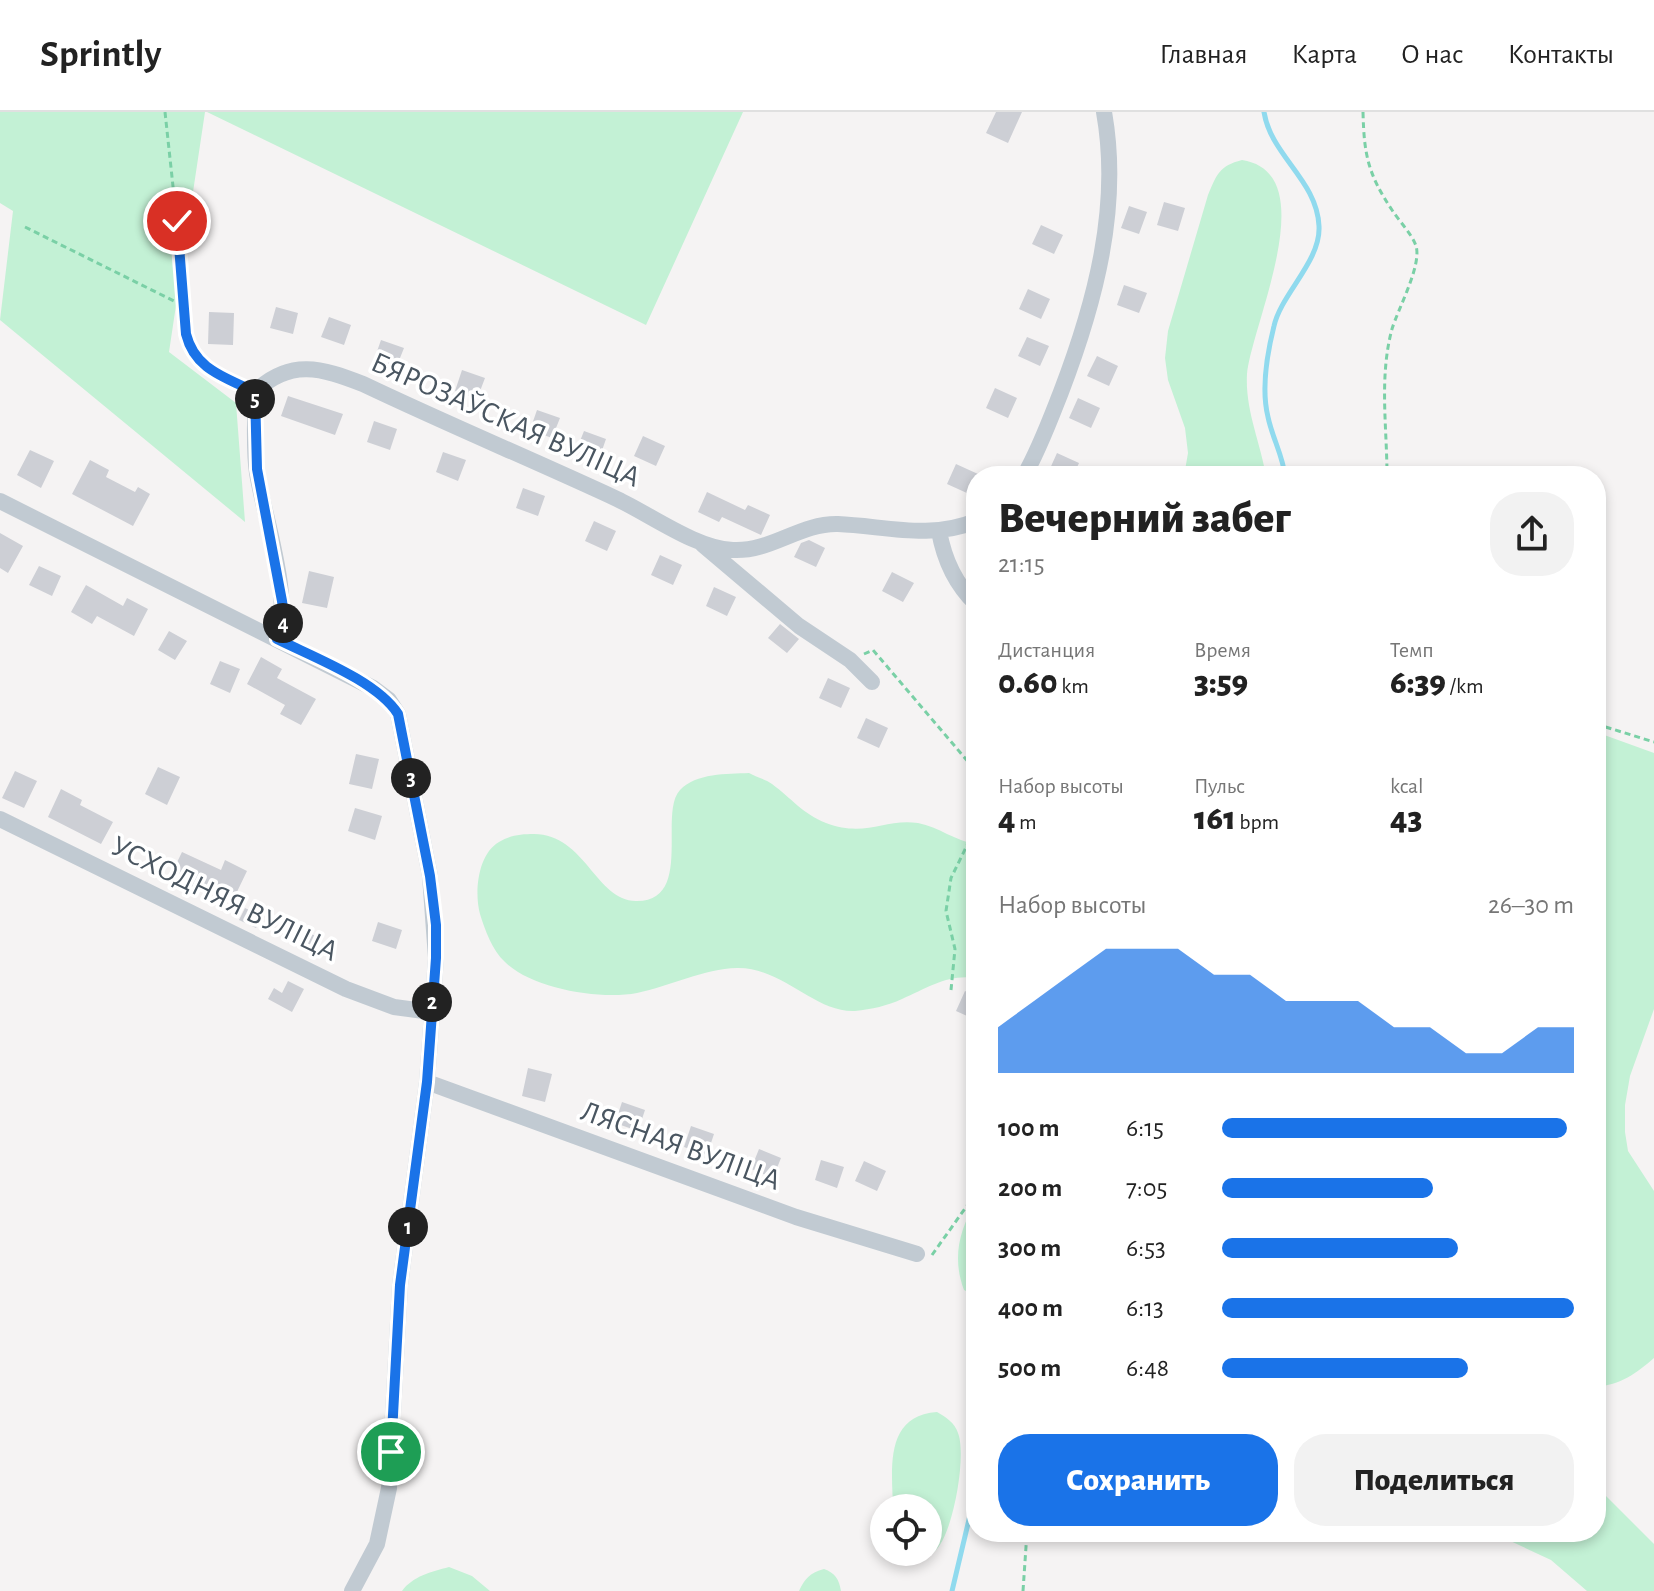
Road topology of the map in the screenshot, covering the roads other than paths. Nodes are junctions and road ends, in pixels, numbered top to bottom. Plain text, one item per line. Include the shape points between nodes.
1 (1104, 112) edge
2 (1028, 466) edge
3 (0, 501) edge
4 (966, 524) edge
5 (939, 531) junction
6 (701, 544) junction
7 (966, 593) edge
8 (277, 639) junction
9 (872, 682) dead end
10 (0, 819) edge
11 (431, 1012) junction
12 (427, 1082) junction
13 (917, 1254) road end
14 (352, 1591) edge

1 - 2 street via 1110,189 1094,293 1070,369
3 - 8 street
4 - 5 street, БЯРОЗАЎСКАЯ ВУЛІЦА
5 - 6 street, БЯРОЗАЎСКАЯ ВУЛІЦА via 828,524 748,550
5 - 7 street via 950,568
6 - 8 street, БЯРОЗАЎСКАЯ ВУЛІЦА via 599,491 339,375 319,369 283,372 255,392 257,469 284,616
6 - 9 street
8 - 11 street via 373,688 398,714 436,925
10 - 11 street, УСХОДНЯЯ ВУЛІЦА via 346,989 394,1007
11 - 12 street
12 - 13 street, ЛЯСНАЯ ВУЛІЦА via 796,1217
12 - 14 street via 400,1285 389,1488 377,1544

